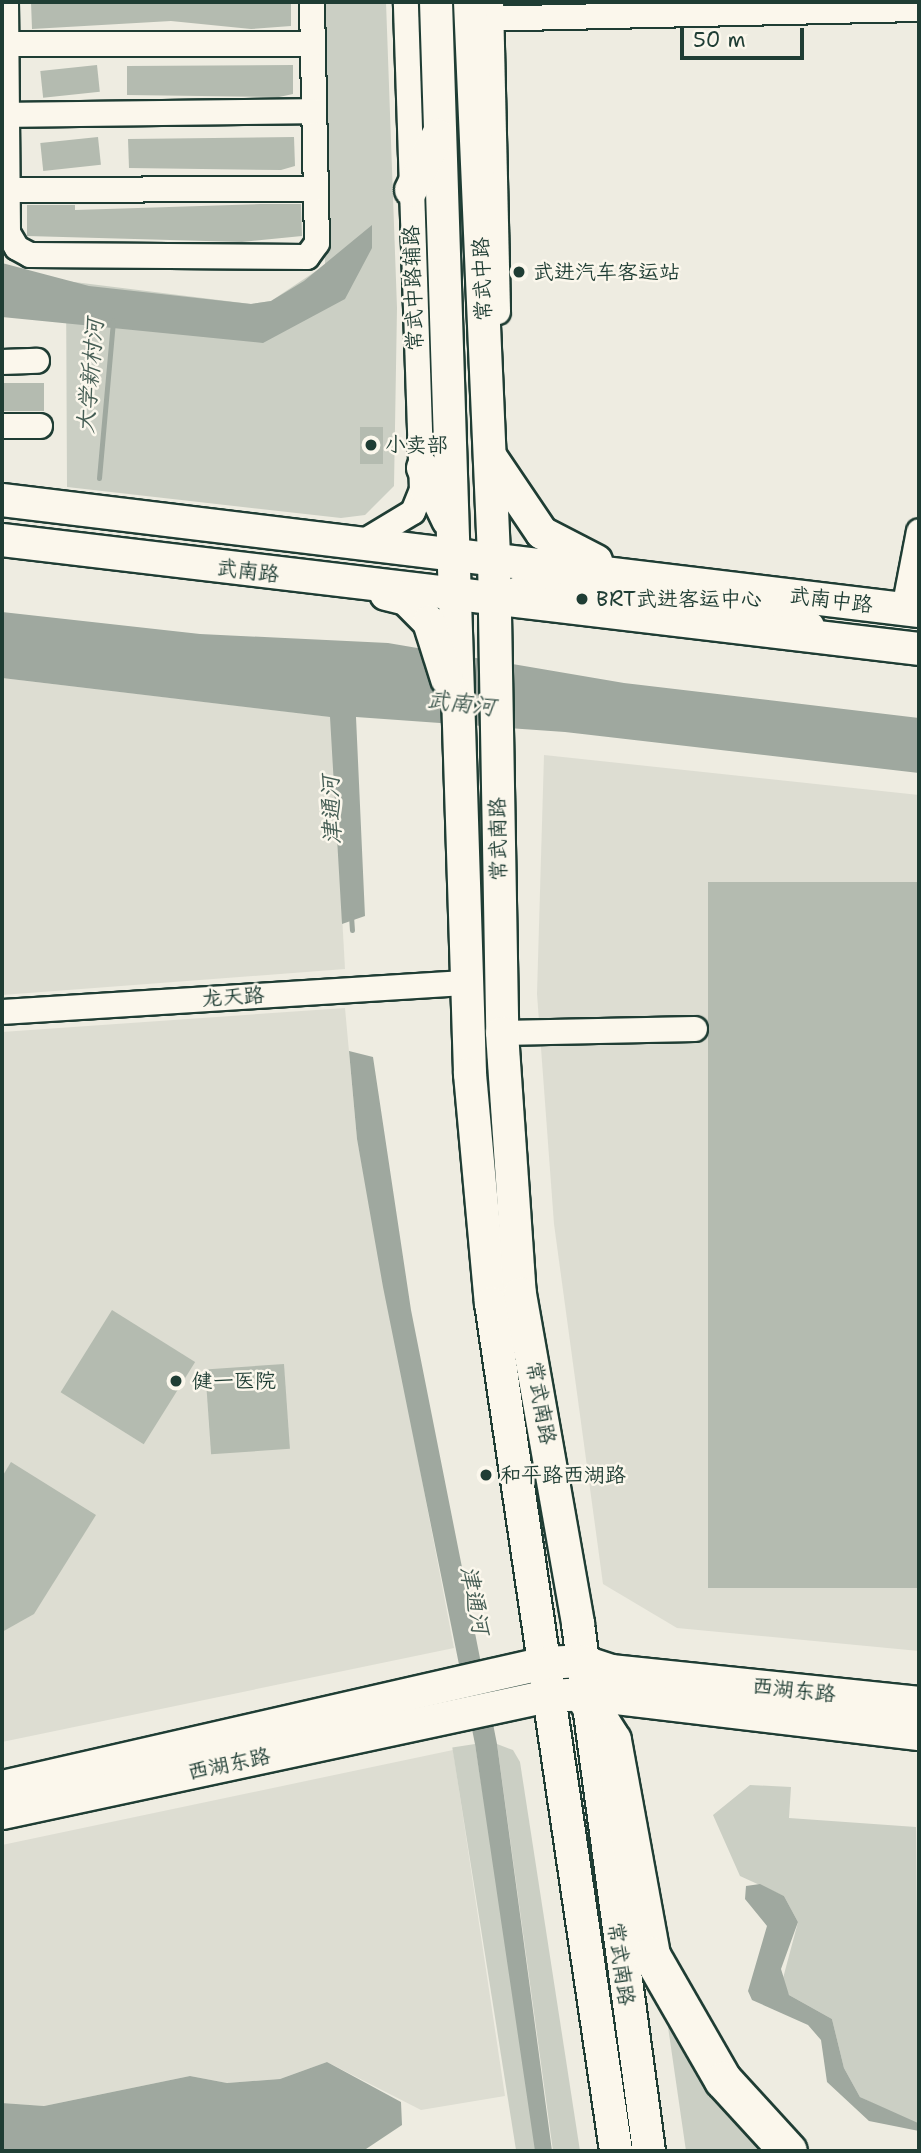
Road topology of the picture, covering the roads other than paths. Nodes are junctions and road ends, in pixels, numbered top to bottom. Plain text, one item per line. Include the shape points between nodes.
1 (6, 2) edge
2 (312, 2) edge
3 (406, 2) edge
4 (436, 2) edge
5 (919, 9) edge
6 (481, 10) edge
7 (4, 44) edge
8 (313, 44) junction
9 (314, 111) junction
10 (5, 115) edge
11 (440, 131) junction
12 (316, 189) junction
13 (5, 190) edge
14 (411, 190) junction
15 (2, 362) edge
16 (37, 362) dead end
17 (2, 426) edge
18 (40, 426) dead end
19 (487, 448) junction
20 (423, 468) junction
21 (499, 478) junction
22 (2, 500) edge
23 (919, 531) edge
24 (2, 540) edge
25 (453, 540) junction
26 (363, 542) junction
27 (494, 557) junction
28 (636, 576) junction
29 (338, 582) junction
30 (456, 596) junction
31 (494, 601) junction
32 (571, 610) junction
33 (912, 610) edge
34 (447, 643) junction
35 (885, 645) junction
36 (919, 649) edge
37 (500, 650) junction
38 (464, 983) junction
39 (2, 1012) edge
40 (695, 1029) dead end
41 (502, 1033) junction
42 (545, 1663) junction
43 (571, 1684) junction
44 (919, 1703) edge
45 (919, 1734) edge
46 (2, 1787) edge
47 (2, 1813) edge
48 (616, 2151) edge
49 (649, 2151) edge
50 (788, 2151) edge

1 - 7 street
2 - 8 street
3 - 14 street, 常武中路辅路
4 - 11 main road, 常武中路
5 - 6 street
6 - 19 main road, 常武中路
6 - 21 street
7 - 8 street
7 - 10 street
8 - 9 street
9 - 10 street
9 - 12 street
10 - 13 street
11 - 14 main road
11 - 25 main road, 常武中路
12 - 13 street
12 - 13 street via 317,243 307,257 30,255 8,233
14 - 20 street, 常武中路辅路
15 - 16 street
17 - 18 street
19 - 21 main road
19 - 27 main road, 常武中路
20 - 25 main road
20 - 26 street, 常武中路辅路 via 413,512
21 - 27 street
21 - 28 main road via 542,533 571,553
22 - 26 main road, 武南路
23 - 33 street
24 - 29 main road, 武南路
25 - 26 main road, 武南路
25 - 27 main road, 武南路
25 - 30 main road, 常武中路
27 - 28 main road, 武南中路
27 - 31 main road, 常武中路
28 - 33 main road, 武南中路
29 - 30 main road, 武南路
29 - 34 main road via 405,599
30 - 31 main road, 武南路
30 - 34 main road
31 - 32 main road, 武南中路
31 - 35 street via 528,584 769,614
31 - 37 main road
32 - 35 main road, 武南中路
32 - 37 main road via 540,614 518,626
34 - 38 main road, 常武南路 via 460,728
35 - 36 main road, 武南中路
37 - 41 main road, 常武南路 via 496,733
38 - 39 street, 龙天路
38 - 42 main road, 常武南路 via 491,1303
40 - 41 street
41 - 43 main road, 常武南路 via 520,1294
42 - 43 main road, 常武南路
42 - 46 main road, 西湖东路
43 - 44 main road, 西湖东路 via 611,1671
43 - 45 main road, 西湖东路
43 - 47 main road, 西湖东路 via 508,1704
43 - 48 main road, 常武南路
43 - 49 main road, 常武南路
43 - 50 highway via 612,1740 651,1955 723,2080

